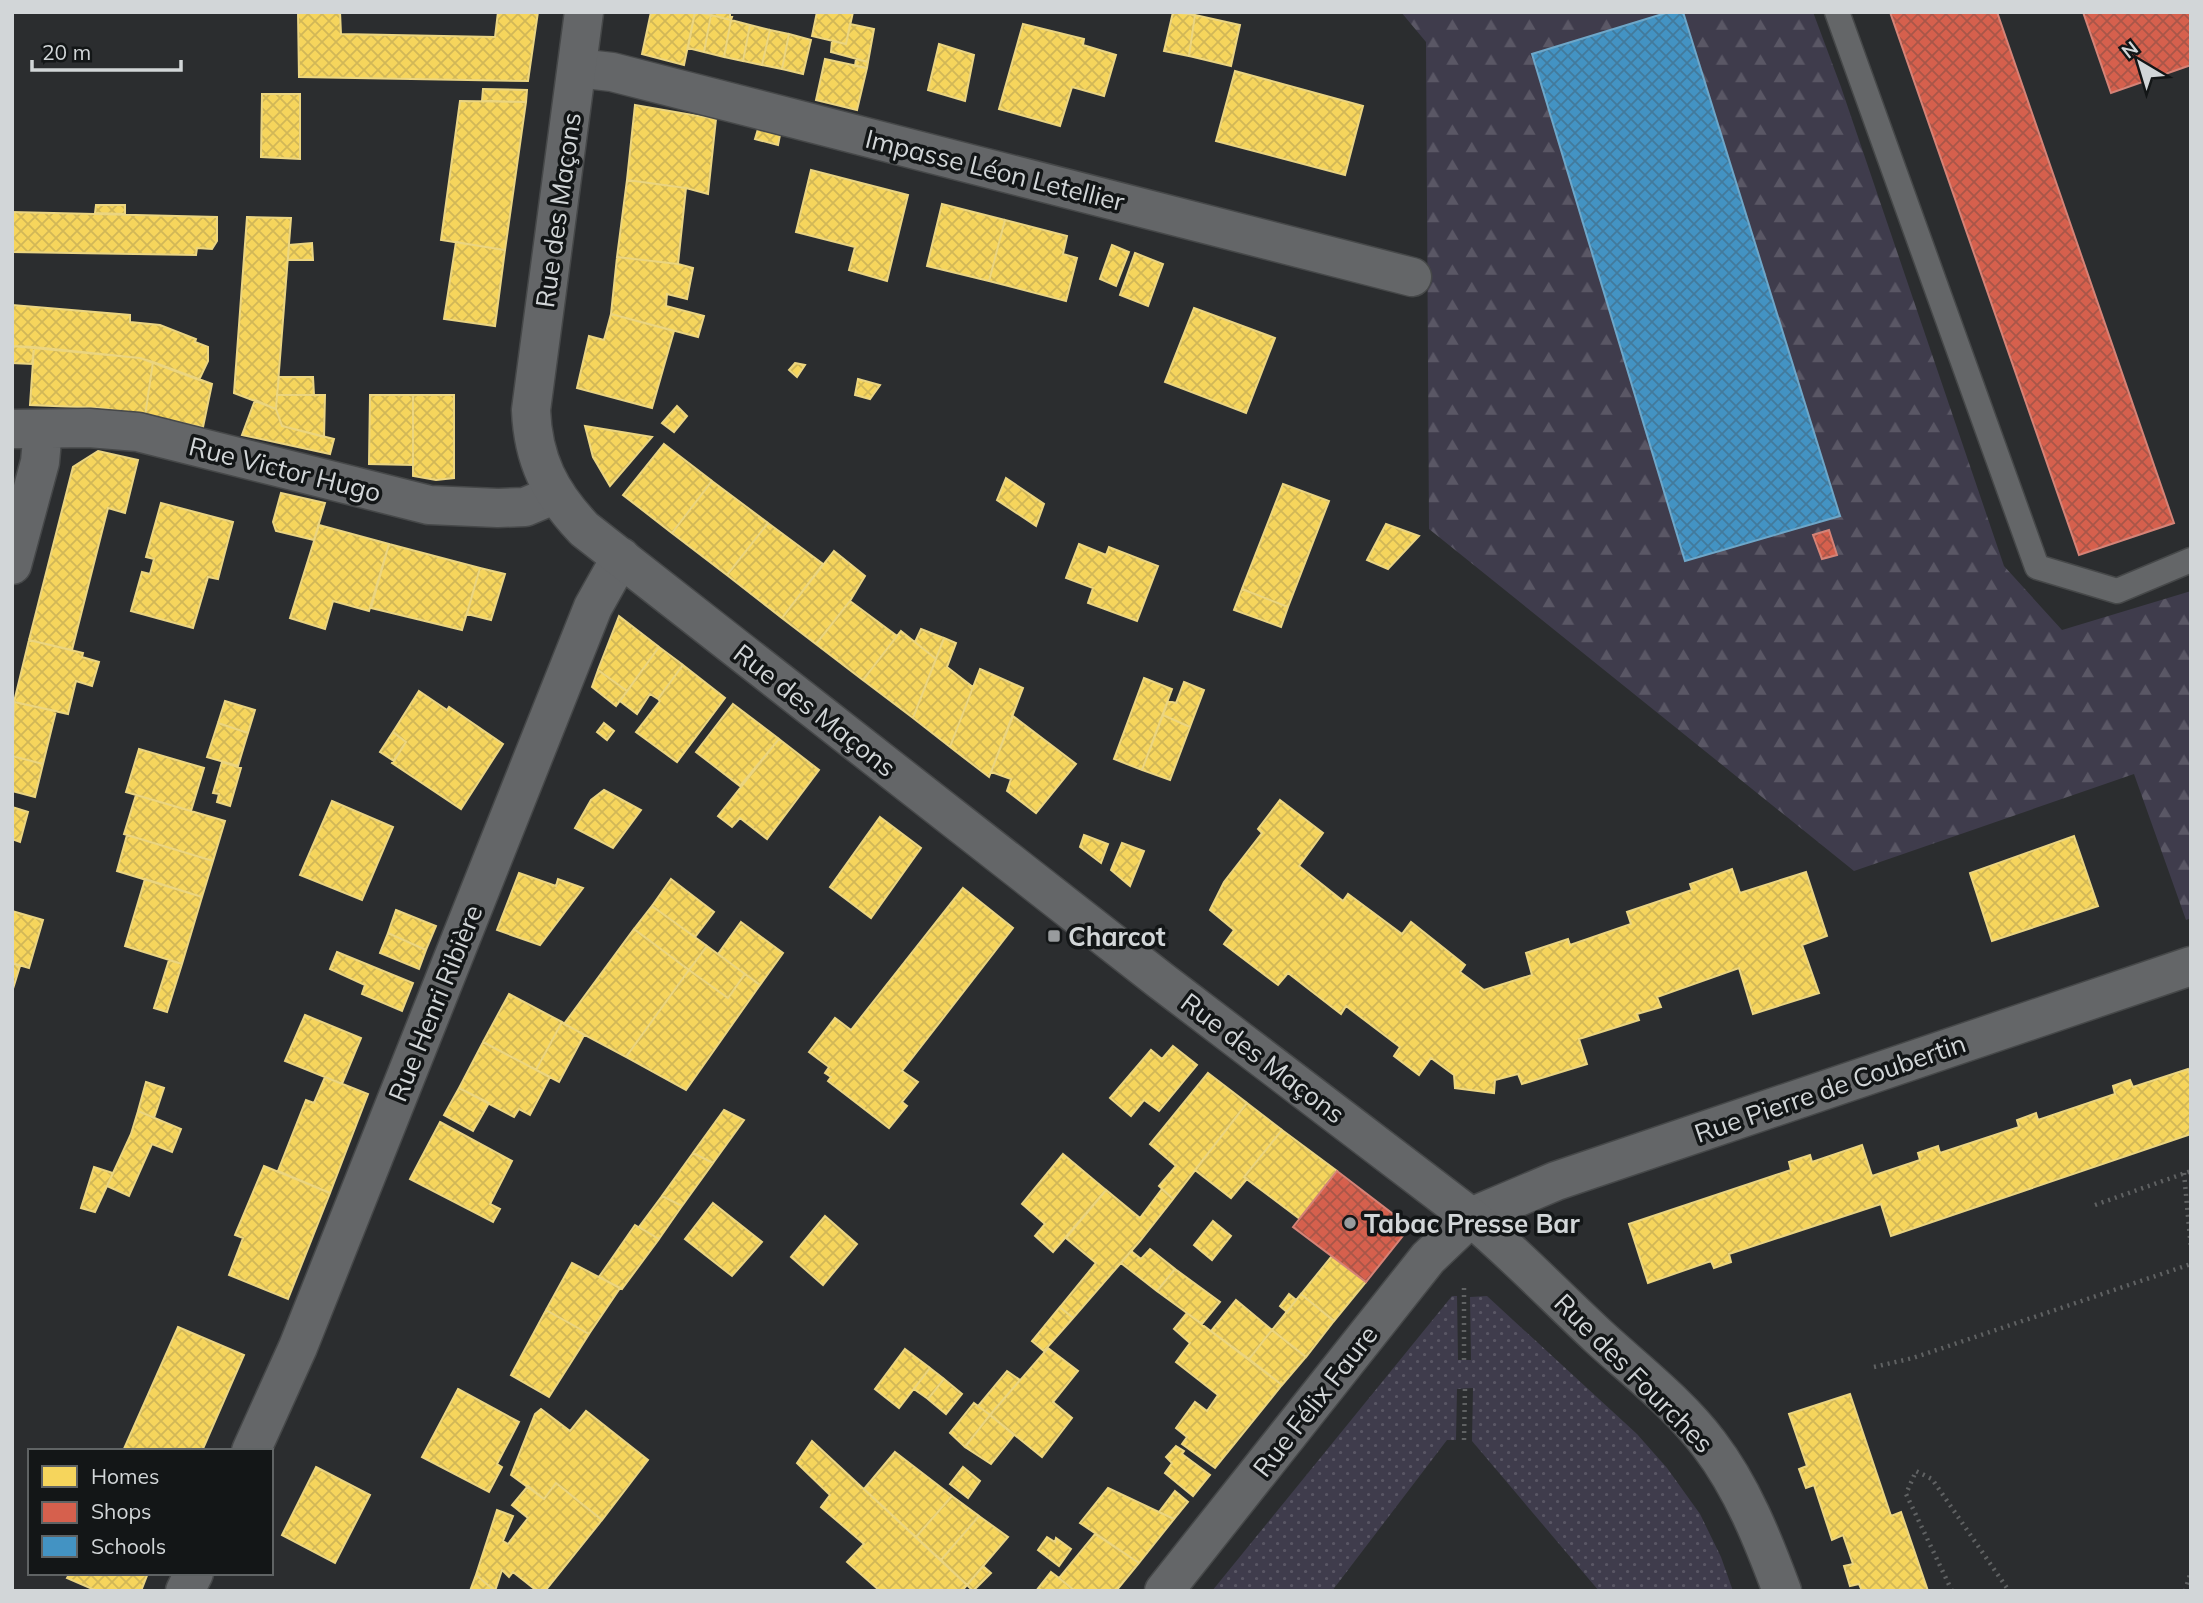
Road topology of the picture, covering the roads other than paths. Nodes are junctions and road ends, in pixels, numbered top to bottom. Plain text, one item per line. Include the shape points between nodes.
1 (584, 12) edge
2 (1838, 12) edge
3 (577, 68) junction
4 (1412, 277) dead end
5 (28, 429) edge
6 (555, 494) junction
7 (621, 557) junction
8 (2191, 560) edge
9 (12, 565) edge
10 (2191, 966) edge
11 (1471, 1217) junction
12 (252, 1449) edge
13 (193, 1575) edge
14 (185, 1591) edge
15 (1164, 1591) edge
16 (1783, 1591) edge

1 - 3 street, Rue des Maçons
2 - 8 lane via 2036,567 2117,591
3 - 4 street, Impasse Léon Letellier via 612,72
3 - 6 street, Rue des Maçons via 531,410 539,464
5 - 6 street, Rue Victor Hugo via 138,432 429,505 524,507
5 - 9 street via 40,462
6 - 7 street, Rue des Maçons via 584,529
7 - 11 street, Rue des Maçons via 1160,980
7 - 12 street, Rue Henri Ribière via 593,607 298,1347
10 - 11 street, Rue Pierre de Coubertin via 1556,1181
11 - 15 street, Rue Félix Faure via 1428,1258
11 - 16 street, Rue des Fourches via 1515,1253 1709,1444 1742,1496
13 - 14 street

